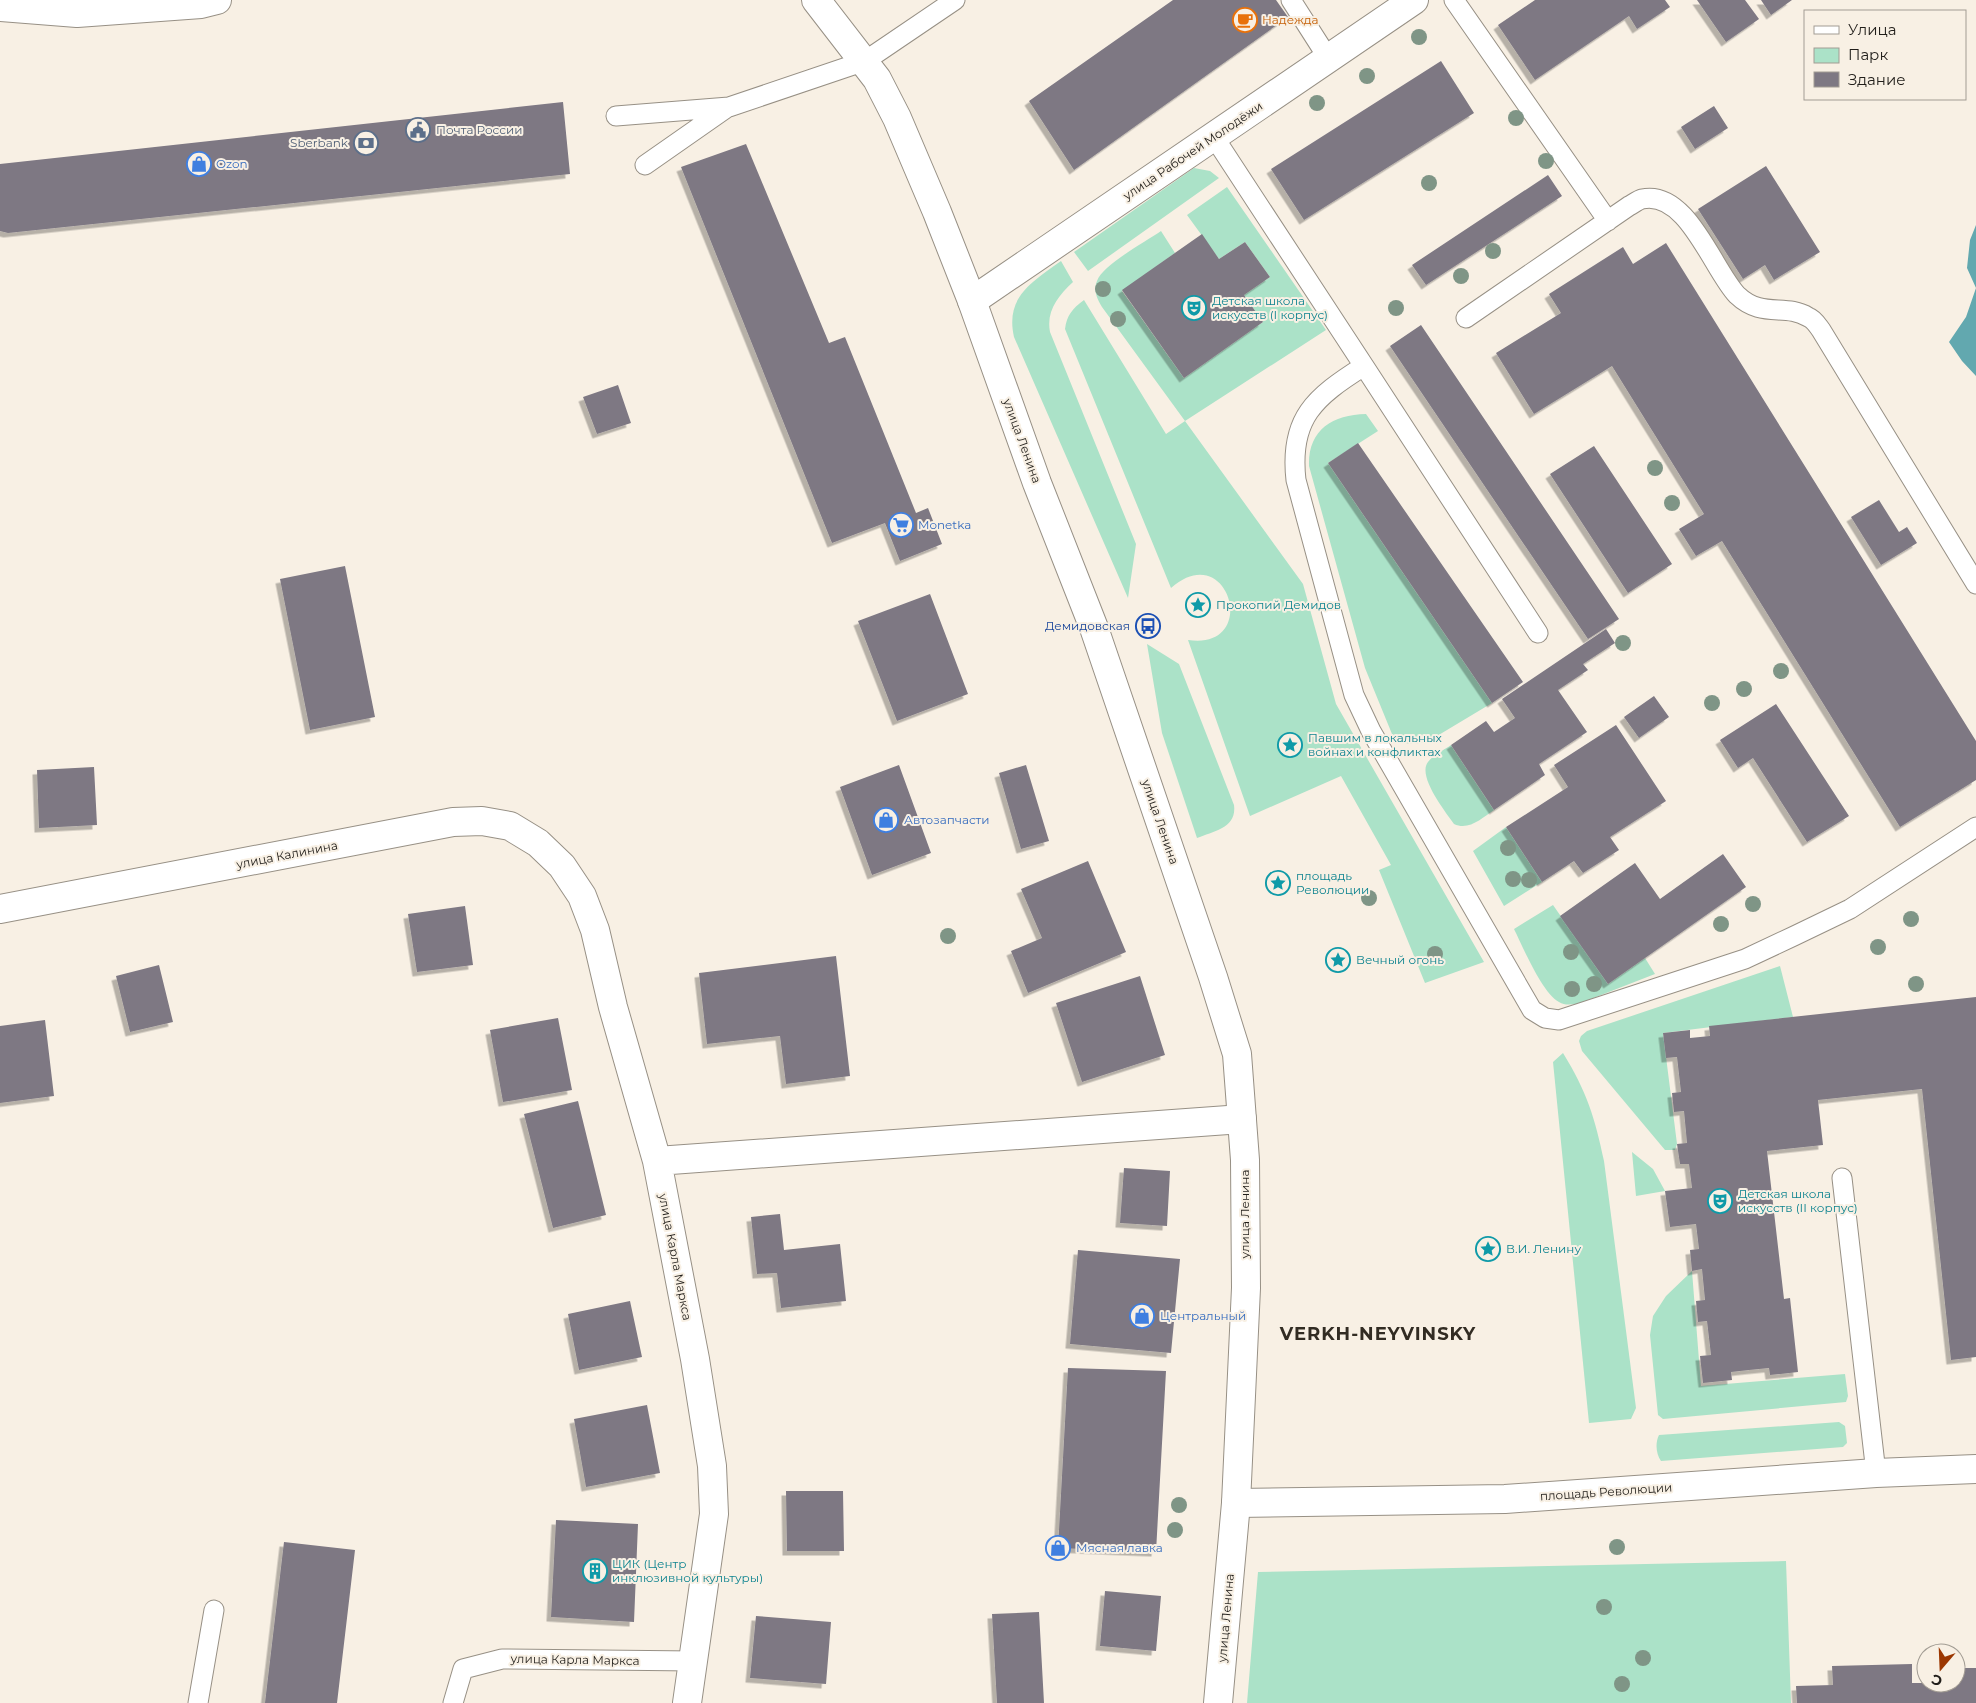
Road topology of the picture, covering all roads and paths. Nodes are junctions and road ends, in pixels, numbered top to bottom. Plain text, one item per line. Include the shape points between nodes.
1 (217, 0) edge
2 (816, 0) edge
3 (955, 0) edge
4 (1291, 0) edge
5 (1414, 0) edge
6 (1454, 0) edge
7 (0, 7) edge
8 (1328, 58) junction
9 (865, 61) junction
10 (729, 107) junction
11 (616, 116) dead end
12 (1214, 137) junction
13 (645, 165) dead end
14 (1608, 221) junction
15 (972, 301) junction
16 (1466, 318) dead end
17 (1364, 366) junction
18 (1976, 584) edge
19 (1538, 633) dead end
20 (1976, 827) edge
21 (562, 866) joint
22 (0, 909) edge
23 (1242, 1119) junction
24 (657, 1161) junction
25 (1842, 1178) dead end
26 (1976, 1469) edge
27 (1876, 1473) junction
28 (1236, 1503) junction
29 (214, 1610) dead end
30 (694, 1661) junction
31 (198, 1703) edge
32 (453, 1703) edge
33 (687, 1703) edge
34 (1218, 1703) edge

1 - 7 street via 201,4 77,13
2 - 9 street, улица Ленина
3 - 9 lane
4 - 8 lane
5 - 8 street, улица Рабочей Молодёжи
6 - 14 lane
8 - 12 street, улица Рабочей Молодёжи
9 - 10 lane
9 - 15 street, улица Ленина via 900,126
10 - 11 lane
10 - 13 lane
12 - 15 street, улица Рабочей Молодёжи
12 - 17 lane
14 - 16 lane
14 - 18 lane via 1642,199 1658,199 1674,207 1689,221 1736,293 1748,304 1777,312 1800,312 1811,318 1822,330
15 - 23 street, улица Ленина via 1037,483 1094,628 1213,976 1237,1054
17 - 19 lane
17 - 20 lane via 1332,387 1306,414 1294,444 1296,480 1354,695 1371,731 1532,1010 1545,1018 1568,1018 1745,958 1850,909
21 - 22 street, улица Калинина via 538,843 510,826 482,821 454,822
21 - 24 street, улица Карла Маркса via 582,896 595,930 613,1007
23 - 24 street
23 - 28 street, улица Ленина via 1246,1288
24 - 30 street, улица Карла Маркса via 712,1466 714,1514
25 - 27 lane
26 - 27 street, площадь Революции
27 - 28 street, площадь Революции via 1505,1499
28 - 34 street, улица Ленина
29 - 31 lane
30 - 32 lane, улица Карла Маркса via 502,1659 463,1669
30 - 33 street, улица Карла Маркса

